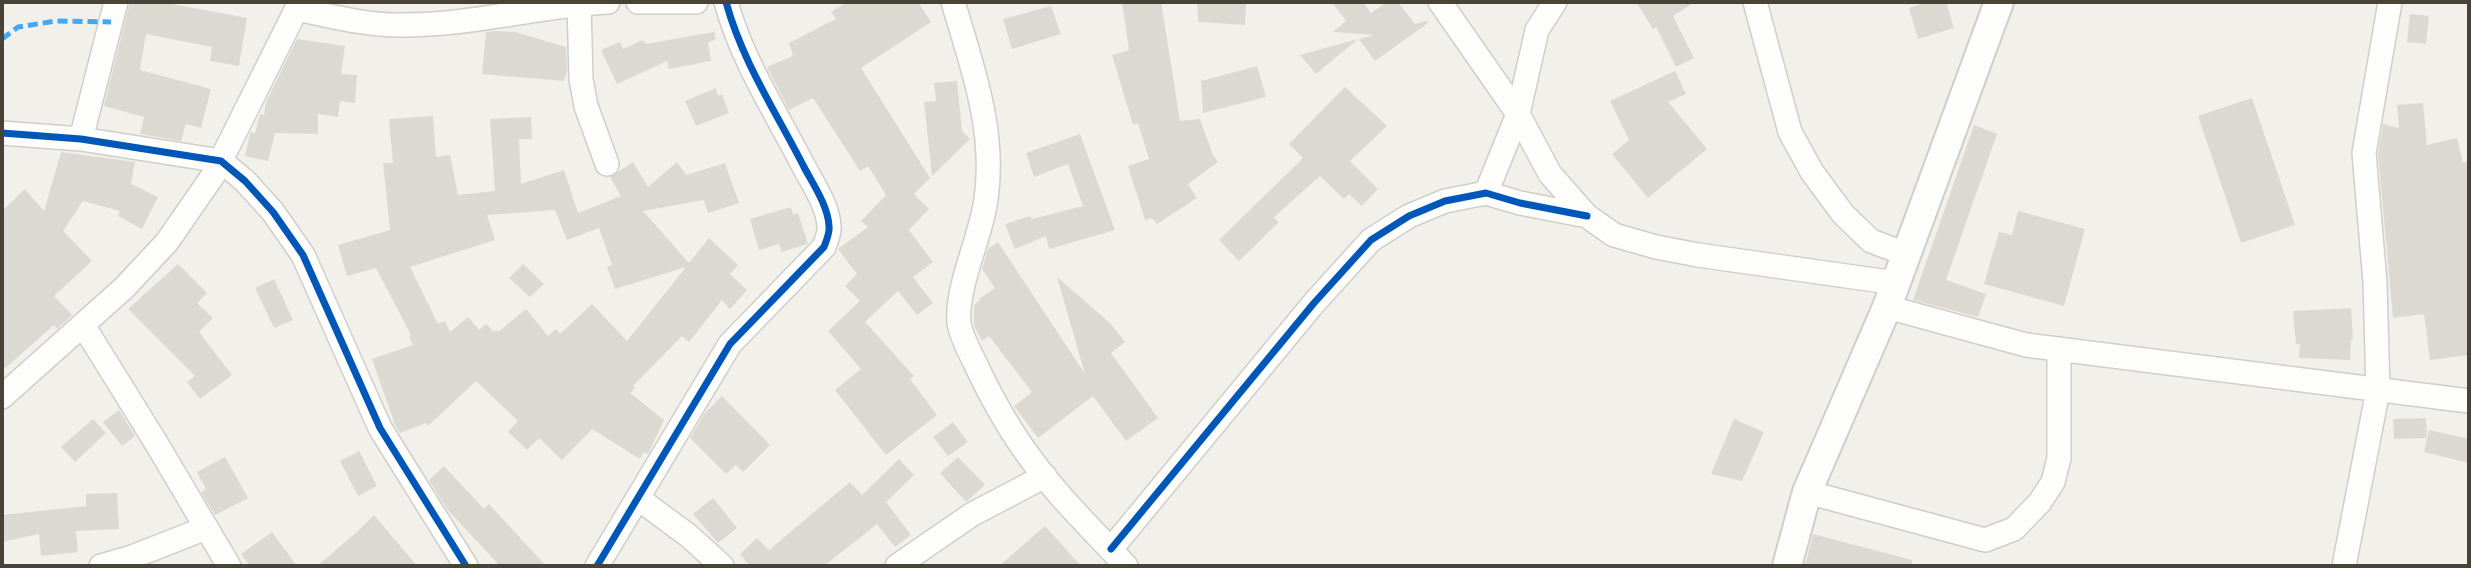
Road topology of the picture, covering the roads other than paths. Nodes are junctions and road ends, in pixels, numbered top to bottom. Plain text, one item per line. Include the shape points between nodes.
1 (116, 2) edge
2 (608, 2) edge
3 (638, 2) edge
4 (696, 2) edge
5 (726, 2) edge
6 (953, 2) edge
7 (1440, 2) edge
8 (1555, 2) edge
9 (1755, 2) edge
10 (1999, 2) edge
11 (2390, 2) edge
12 (579, 3) edge
13 (298, 5) edge
14 (1518, 114) junction
15 (2, 133) edge
16 (81, 139) junction
17 (221, 161) junction
18 (607, 164) dead end
19 (1486, 193) junction
20 (1587, 216) junction
21 (1906, 254) junction
22 (1891, 295) junction
23 (83, 325) junction
24 (2059, 350) junction
25 (2378, 390) junction
26 (2, 397) edge
27 (2469, 401) edge
28 (1045, 476) junction
29 (1807, 492) junction
30 (639, 499) junction
31 (206, 528) junction
32 (1118, 558) edge
33 (101, 566) edge
34 (229, 566) edge
35 (466, 566) edge
36 (597, 566) edge
37 (722, 566) edge
38 (897, 566) edge
39 (1787, 566) edge
40 (2344, 566) edge

1 - 16 street
2 - 12 street
3 - 4 street
5 - 30 street via 750,68 820,198 830,227 824,247 730,344
6 - 28 street via 975,77 989,163 978,240 958,304 960,327 996,407
7 - 14 street
8 - 14 street via 1537,30
9 - 21 street via 1790,132 1812,172 1843,214 1871,241
10 - 21 street
11 - 25 street via 2364,153
12 - 13 street via 440,24 396,26 350,20
12 - 18 street via 580,79
13 - 17 street
14 - 19 street
14 - 20 street via 1550,174
15 - 16 street
16 - 17 street
17 - 23 street via 167,242
17 - 35 street via 274,212 303,256 380,428
19 - 20 street
19 - 32 street via 1445,201 1409,216 1371,240 1314,303
20 - 22 street via 1614,235 1656,247
21 - 22 street
22 - 24 street via 2026,345
22 - 29 street
23 - 26 street
23 - 31 street
24 - 25 street
24 - 29 street via 2059,458 2053,482 2014,529 1985,540
25 - 27 street
25 - 40 street
28 - 32 street
28 - 38 street via 971,515
29 - 39 street
30 - 36 street
30 - 37 street
31 - 33 street
31 - 34 street

